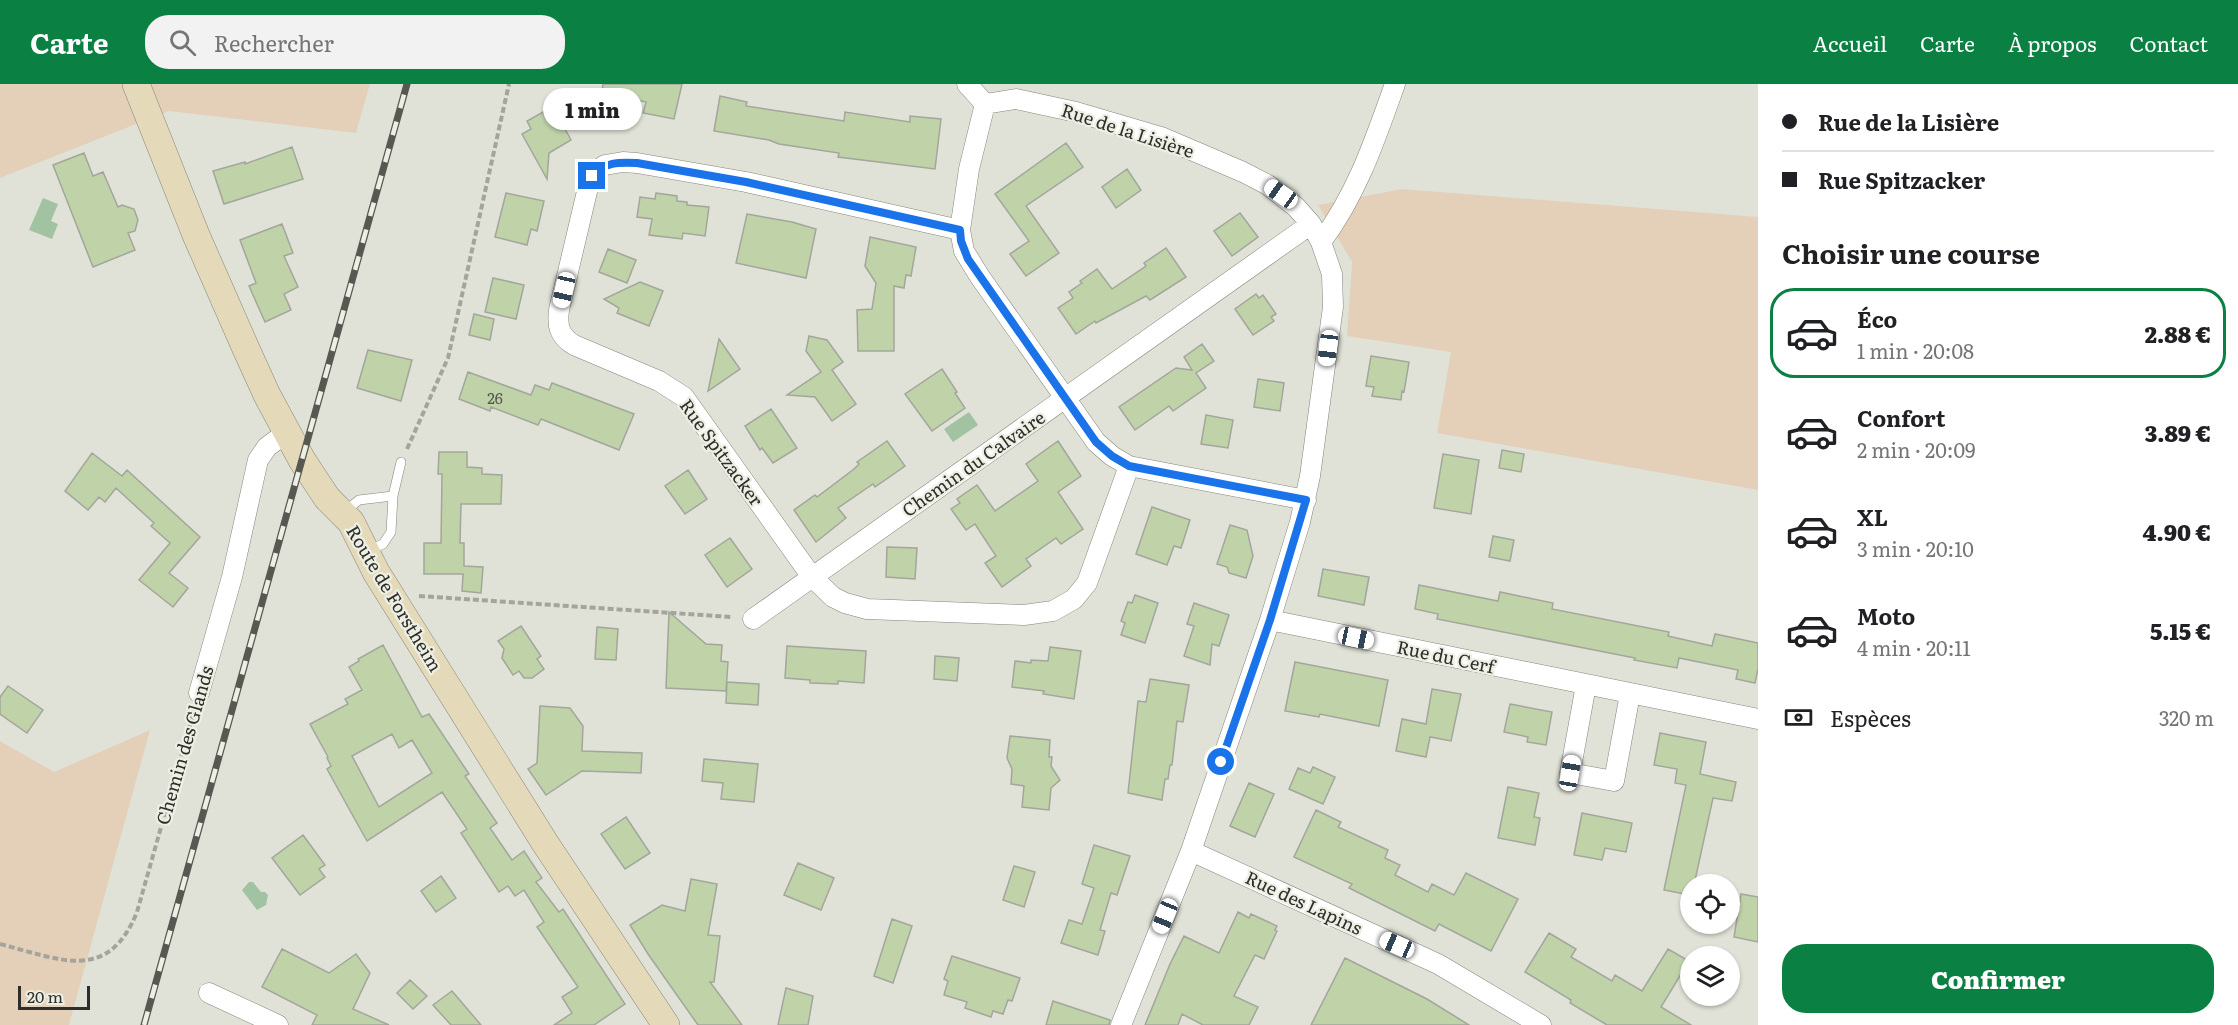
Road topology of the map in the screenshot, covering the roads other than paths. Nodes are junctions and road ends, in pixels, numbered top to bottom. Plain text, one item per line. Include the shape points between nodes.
1 (136, 84) edge
2 (967, 84) edge
3 (1395, 84) edge
4 (985, 104) junction
5 (1311, 224) junction
6 (960, 230) junction
7 (1321, 242) junction
8 (1065, 398) junction
9 (287, 432) junction
10 (401, 462) road end
11 (1129, 466) junction
12 (393, 496) junction
13 (1306, 500) junction
14 (343, 512) junction
15 (366, 551) junction
16 (812, 577) junction
17 (753, 619) road end
18 (1270, 620) junction
19 (1586, 685) junction
20 (200, 693) road end
21 (1630, 694) junction
22 (1758, 719) edge
23 (1191, 850) junction
24 (209, 993) dead end
25 (278, 1025) edge
26 (666, 1025) edge
27 (1121, 1025) edge
28 (1541, 1025) edge

1 - 9 street, Route de Forstheim via 196,235
2 - 4 street
3 - 7 street via 1355,189
4 - 5 street, Rue de la Lisière via 1016,99 1036,102 1161,137 1268,185
4 - 6 street via 969,169
5 - 7 street, Rue de la Lisière
5 - 8 street, Chemin du Calvaire
6 - 8 street via 968,259
6 - 16 street, Rue Spitzacker via 746,182 637,163 605,165 589,183 559,310 562,336 573,345 659,381 684,397
7 - 13 street, Rue de la Lisière via 1332,274 1333,307
8 - 11 street via 1096,442
8 - 16 street, Chemin du Calvaire
9 - 14 street, Route de Forstheim via 327,498
9 - 20 street, Chemin des Glands via 267,447 258,460 232,577
10 - 12 lane
11 - 13 street
11 - 16 street, Rue Spitzacker via 1087,583 1074,599 1053,611 1023,615 867,609 833,597
12 - 14 lane via 359,500
12 - 15 lane via 391,532 383,544
13 - 18 street, Rue de la Lisière
14 - 15 street, Route de Forstheim
15 - 26 street, Route de Forstheim via 545,843
16 - 17 street, Chemin du Calvaire
18 - 19 street, Rue du Cerf
18 - 23 street, Rue de la Lisière
19 - 21 street, Rue du Cerf
19 - 21 street via 1570,773 1614,782
21 - 22 street, Rue du Cerf
23 - 27 street, Rue de la Lisière
23 - 28 street, Rue des Lapins via 1438,964
24 - 25 street

